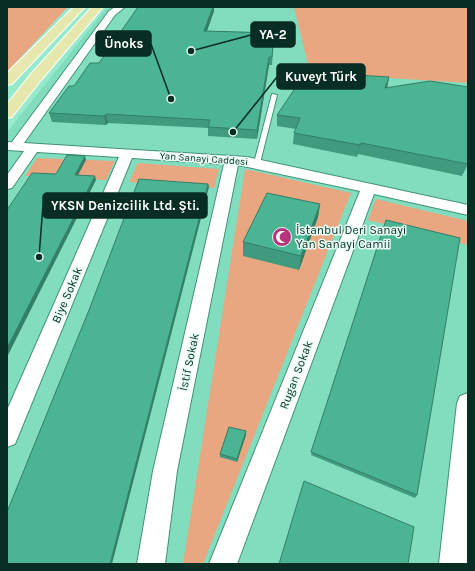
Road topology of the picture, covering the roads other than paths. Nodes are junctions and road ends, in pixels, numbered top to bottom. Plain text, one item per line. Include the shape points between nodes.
1 (80, 7) edge
2 (98, 7) edge
3 (121, 7) edge
4 (36, 77) junction
5 (9, 79) edge
6 (274, 95) dead end
7 (7, 114) edge
8 (11, 146) edge
9 (33, 148) junction
10 (127, 154) junction
11 (232, 160) junction
12 (257, 163) junction
13 (7, 185) edge
14 (369, 187) junction
15 (468, 210) edge
16 (468, 403) edge
17 (7, 436) edge
18 (151, 564) edge
19 (223, 564) edge
20 (453, 564) edge

1 - 5 main road
2 - 4 main road
3 - 8 street via 112,13
4 - 5 main road
4 - 7 main road
6 - 12 lane
8 - 9 street, Yan Sanayi Caddesi
9 - 10 street, Yan Sanayi Caddesi
9 - 13 street
10 - 11 street, Yan Sanayi Caddesi
10 - 17 street, Biye Sokak
11 - 12 street, Yan Sanayi Caddesi
11 - 18 street, İstif Sokak via 165,471
12 - 14 street, Yan Sanayi Caddesi
14 - 15 street, Yan Sanayi Caddesi
14 - 19 street, Rugan Sokak
16 - 20 street

